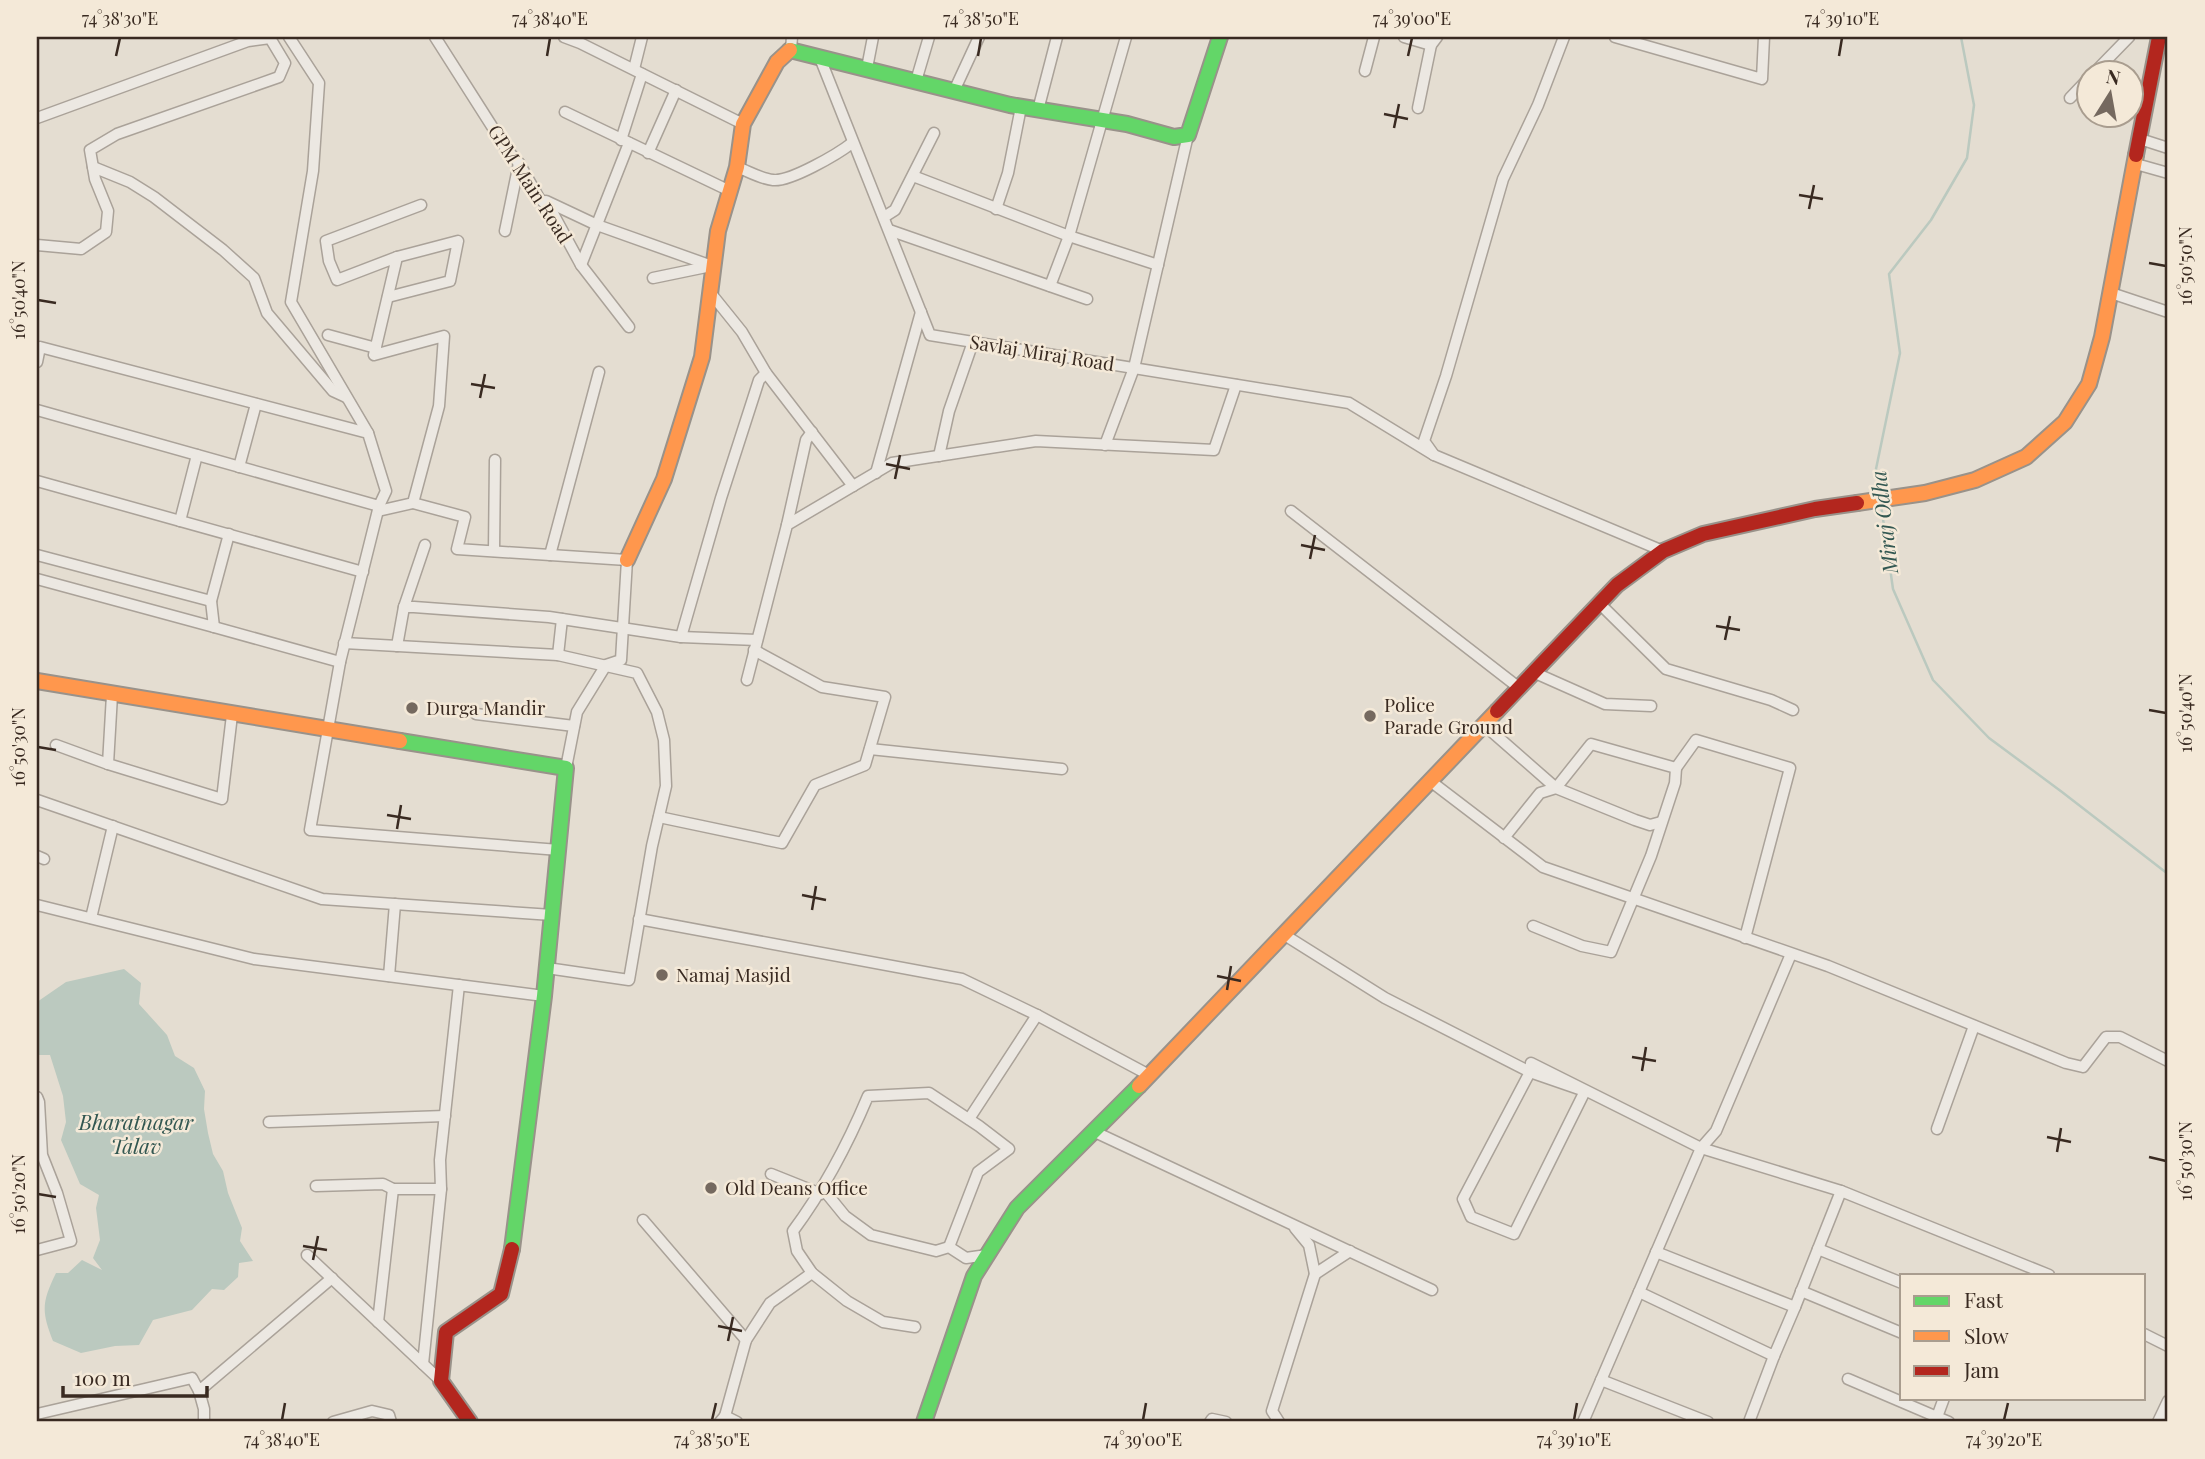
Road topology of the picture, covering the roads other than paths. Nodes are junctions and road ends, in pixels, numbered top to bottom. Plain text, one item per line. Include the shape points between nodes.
1 (289, 37) edge
2 (435, 37) edge
3 (564, 37) edge
4 (642, 37) edge
5 (873, 37) edge
6 (929, 37) edge
7 (979, 37) edge
8 (1057, 37) edge
9 (1125, 37) edge
10 (1220, 37) edge
11 (1374, 37) edge
12 (1404, 37) edge
13 (1563, 37) edge
14 (1615, 37) edge
15 (1764, 37) edge
16 (2129, 37) edge
17 (2159, 37) edge
18 (582, 40) edge
19 (1434, 41) edge
20 (792, 43) edge
21 (820, 58) junction
22 (2106, 60) edge
23 (867, 68) junction
24 (1365, 71) dead end
25 (638, 72) junction
26 (916, 80) junction
27 (676, 90) junction
28 (954, 91) junction
29 (2076, 91) edge
30 (2070, 98) dead end
31 (1021, 107) junction
32 (1418, 108) dead end
33 (1038, 110) junction
34 (565, 112) dead end
35 (37, 118) edge
36 (1102, 120) junction
37 (743, 124) junction
38 (934, 133) dead end
39 (1188, 135) junction
40 (2140, 139) junction
41 (625, 142) junction
42 (852, 144) junction
43 (2168, 148) edge
44 (648, 153) junction
45 (519, 163) junction
46 (2136, 164) junction
47 (93, 167) junction
48 (737, 167) junction
49 (2168, 173) edge
50 (913, 176) junction
51 (730, 191) junction
52 (539, 198) junction
53 (421, 205) dead end
54 (996, 209) junction
55 (884, 217) junction
56 (597, 225) junction
57 (889, 230) junction
58 (505, 231) dead end
59 (1069, 236) junction
60 (37, 246) edge
61 (397, 257) junction
62 (581, 265) junction
63 (1158, 265) junction
64 (712, 266) junction
65 (653, 278) dead end
66 (1050, 286) junction
67 (709, 291) junction
68 (2111, 293) junction
69 (388, 298) junction
70 (1087, 299) dead end
71 (921, 312) junction
72 (2168, 312) edge
73 (629, 327) dead end
74 (328, 335) dead end
75 (973, 342) junction
76 (39, 348) edge
77 (376, 348) junction
78 (37, 362) edge
79 (1135, 368) junction
80 (599, 372) dead end
81 (766, 373) junction
82 (1236, 385) junction
83 (346, 397) junction
84 (256, 404) junction
85 (37, 410) edge
86 (812, 432) junction
87 (368, 433) junction
88 (1105, 445) junction
89 (197, 455) junction
90 (939, 456) junction
91 (1434, 456) junction
92 (495, 460) dead end
93 (239, 467) junction
94 (876, 472) junction
95 (37, 481) edge
96 (853, 486) junction
97 (413, 503) junction
98 (379, 508) junction
99 (1291, 511) dead end
100 (180, 521) junction
101 (787, 525) junction
102 (229, 534) junction
103 (425, 545) dead end
104 (494, 551) junction
105 (1663, 551) junction
106 (37, 555) edge
107 (550, 555) junction
108 (627, 559) junction
109 (363, 572) junction
110 (37, 579) edge
111 (211, 601) junction
112 (1600, 603) junction
113 (404, 607) junction
114 (562, 619) junction
115 (214, 627) junction
116 (621, 628) junction
117 (681, 637) junction
118 (344, 643) junction
119 (756, 645) junction
120 (397, 646) junction
121 (558, 655) junction
122 (340, 662) junction
123 (606, 665) junction
124 (1533, 672) junction
125 (747, 680) dead end
126 (37, 681) edge
127 (1518, 687) junction
128 (112, 695) junction
129 (1651, 706) dead end
130 (1793, 710) dead end
131 (475, 714) dead end
132 (232, 715) junction
133 (1483, 724) junction
134 (575, 726) junction
135 (328, 731) junction
136 (56, 745) dead end
137 (870, 749) junction
138 (108, 764) junction
139 (566, 768) junction
140 (1676, 768) junction
141 (1062, 769) dead end
142 (1429, 780) junction
143 (1556, 788) junction
144 (37, 800) edge
145 (659, 817) junction
146 (1661, 822) junction
147 (113, 826) junction
148 (1504, 838) junction
149 (559, 850) junction
150 (1634, 899) junction
151 (395, 904) junction
152 (37, 905) edge
153 (552, 915) junction
154 (91, 918) junction
155 (639, 919) junction
156 (1533, 926) dead end
157 (1283, 934) junction
158 (1745, 937) junction
159 (1791, 954) junction
160 (547, 968) junction
161 (389, 976) junction
162 (459, 985) junction
163 (544, 996) junction
164 (1037, 1015) junction
165 (1975, 1026) junction
166 (2168, 1061) edge
167 (1530, 1073) junction
168 (1149, 1075) junction
169 (1585, 1091) junction
170 (37, 1097) edge
171 (445, 1116) junction
172 (969, 1119) junction
173 (269, 1122) dead end
174 (1937, 1129) dead end
175 (1095, 1132) junction
176 (1701, 1147) junction
177 (771, 1174) dead end
178 (316, 1186) dead end
179 (393, 1189) junction
180 (441, 1189) junction
181 (822, 1191) junction
182 (1841, 1191) junction
183 (643, 1220) dead end
184 (1292, 1224) junction
185 (949, 1247) junction
186 (1818, 1249) junction
187 (37, 1250) edge
188 (1350, 1251) junction
189 (1656, 1252) junction
190 (307, 1255) dead end
191 (987, 1255) junction
192 (812, 1273) junction
193 (1315, 1274) junction
194 (2047, 1274) edge
195 (332, 1278) junction
196 (1900, 1282) edge
197 (1432, 1290) dead end
198 (1801, 1291) junction
199 (1639, 1292) junction
200 (1794, 1307) junction
201 (378, 1322) junction
202 (915, 1327) dead end
203 (1900, 1332) edge
204 (2146, 1335) edge
205 (746, 1340) junction
206 (2168, 1346) edge
207 (1774, 1356) junction
208 (423, 1364) junction
209 (1848, 1379) dead end
210 (1601, 1380) junction
211 (441, 1381) junction
212 (199, 1391) junction
213 (1943, 1400) edge
214 (2168, 1401) edge
215 (37, 1414) edge
216 (1684, 1418) edge
217 (1937, 1418) junction
218 (723, 1419) edge
219 (204, 1422) edge
220 (333, 1422) edge
221 (391, 1422) edge
222 (470, 1422) edge
223 (737, 1422) edge
224 (924, 1422) edge
225 (1210, 1422) edge
226 (1226, 1422) edge
227 (1279, 1422) edge
228 (1583, 1422) edge
229 (1708, 1422) edge
230 (1749, 1422) edge
231 (1949, 1422) edge
232 (2158, 1422) edge

1 - 83 street via 318,83 313,171 291,302
2 - 45 street, GPM Main Road
3 - 18 street
4 - 25 street
5 - 23 street
6 - 26 street
7 - 28 street
8 - 33 street
9 - 36 street
10 - 39 main road
11 - 24 street
12 - 19 street
13 - 91 street via 1503,179 1424,441
14 - 15 street via 1762,79
16 - 22 street
17 - 40 main road
18 - 25 street
19 - 32 street
20 - 21 main road
20 - 37 main road
21 - 23 main road
21 - 42 street, Savlaj Miraj Road
23 - 26 main road
25 - 27 street
25 - 41 street
26 - 28 main road
27 - 37 street
27 - 44 street
28 - 31 main road
29 - 30 street
31 - 33 main road
31 - 54 street
33 - 36 main road
34 - 41 street
35 - 47 street via 248,41 270,38 285,63 279,77 117,134 90,150
36 - 39 main road via 1174,137
36 - 59 street
37 - 48 main road
38 - 50 street
39 - 63 street
40 - 43 street
40 - 46 main road
41 - 44 street
41 - 56 street
42 - 48 street via 779,180
42 - 55 street, Savlaj Miraj Road
44 - 51 street
45 - 52 street, GPM Main Road
45 - 58 street
46 - 49 street
46 - 68 main road
47 - 60 street via 108,211 106,232 81,249
47 - 83 street via 154,197 254,278 267,313 333,391
48 - 51 main road
50 - 54 street
50 - 55 street via 895,210
51 - 64 main road
52 - 56 street
52 - 62 street, GPM Main Road via 550,208
53 - 61 street via 326,241 337,280
54 - 59 street
55 - 57 street, Savlaj Miraj Road
56 - 62 street
56 - 64 street
57 - 66 street
57 - 71 street, Savlaj Miraj Road
59 - 63 street
59 - 66 street
61 - 69 street
61 - 69 street via 458,241 450,281
62 - 73 street, GPM Main Road
63 - 79 street
64 - 65 street
64 - 67 main road
66 - 70 street
67 - 81 street via 742,332
67 - 108 main road via 702,357 664,479
68 - 72 street
68 - 105 main road via 2089,384 2064,422 2026,457 1975,480 1925,493 1815,509 1703,534
69 - 77 street
71 - 75 street, Savlaj Miraj Road via 930,335
71 - 94 street
74 - 77 street
75 - 79 street, Savlaj Miraj Road
75 - 90 street
76 - 78 street
76 - 84 street
77 - 97 street via 374,355 444,336 439,406
79 - 82 street, Savlaj Miraj Road
79 - 88 street
80 - 107 street
81 - 86 street
81 - 117 street via 759,380 721,498
82 - 88 street via 1214,450
82 - 91 street, Savlaj Miraj Road via 1349,403
83 - 87 street
84 - 87 street
84 - 93 street
85 - 89 street
86 - 96 street
86 - 101 street via 806,440
87 - 98 street via 386,491
88 - 90 street via 1036,442
89 - 93 street
89 - 100 street
90 - 94 street via 892,463
91 - 105 street, Savlaj Miraj Road
92 - 104 street
93 - 98 street
94 - 96 street
95 - 100 street
96 - 101 street
97 - 98 street
97 - 104 street via 465,517 457,549
98 - 109 street
99 - 127 street
100 - 102 street
101 - 119 street
102 - 109 street
102 - 111 street
103 - 113 street
104 - 107 street
105 - 112 main road
106 - 111 street
107 - 108 street
108 - 116 street
109 - 118 street
110 - 115 street
111 - 115 street
112 - 124 main road
112 - 130 street via 1666,669
113 - 114 street
113 - 120 street
114 - 116 street
114 - 121 street
115 - 122 street
116 - 117 street
116 - 123 street via 621,660
117 - 119 street
118 - 120 street
118 - 122 street
119 - 125 street
119 - 137 street via 822,687 885,697
120 - 121 street
121 - 123 street
122 - 135 street
123 - 134 street via 577,712
123 - 145 street via 637,673 657,712 664,740 666,786
124 - 127 main road
124 - 129 street via 1605,704
126 - 128 main road
127 - 133 main road
128 - 132 main road
128 - 138 street
131 - 134 street
132 - 135 main road
132 - 138 street via 222,799
133 - 142 main road
133 - 143 street
134 - 139 street
135 - 139 main road
135 - 149 street via 310,830
136 - 138 street
137 - 141 street
137 - 145 street via 865,765 815,785 782,843
139 - 149 main road
140 - 143 street via 1591,744
140 - 146 street
140 - 158 street via 1696,740 1790,768
142 - 148 street
142 - 157 main road
143 - 146 street via 1650,825
143 - 148 street via 1541,793
144 - 147 street
145 - 155 street
146 - 150 street
147 - 151 street via 322,899
147 - 154 street
148 - 150 street via 1543,867
149 - 153 main road
150 - 156 street via 1611,952
150 - 158 street
151 - 153 street
151 - 161 street
152 - 154 street
153 - 160 main road
154 - 161 street via 254,959
155 - 160 street via 629,980
155 - 164 street via 962,979
157 - 167 street via 1385,998
157 - 168 main road
158 - 159 street
159 - 165 street
159 - 176 street via 1716,1131
160 - 163 main road
161 - 162 street
162 - 163 street
162 - 171 street
163 - 211 main road via 509,1266 500,1294 446,1332
164 - 168 street
164 - 172 street
165 - 166 street via 2083,1067 2106,1037 2120,1037
165 - 174 street
167 - 169 street via 1531,1063
167 - 169 street via 1463,1199 1471,1217 1514,1234
168 - 175 main road
169 - 176 street
170 - 187 street via 42,1155 71,1241
171 - 173 street
171 - 180 street
172 - 181 street via 929,1093 868,1096
172 - 185 street via 1009,1149 978,1172
175 - 184 street
175 - 191 main road via 1017,1208
176 - 182 street
176 - 189 street
177 - 181 street
178 - 179 street via 383,1185
179 - 180 street
179 - 201 street
180 - 208 street
181 - 185 street via 871,1235 936,1251
181 - 192 street via 793,1231 797,1251
182 - 186 street
182 - 194 street
183 - 205 street
184 - 188 street
184 - 193 street via 1309,1245
185 - 191 street via 966,1258
186 - 196 street
186 - 198 street
188 - 193 street
188 - 197 street
189 - 199 street
189 - 200 street
190 - 195 street
191 - 224 main road via 974,1276
192 - 202 street via 846,1301 883,1322
192 - 205 street via 770,1303
193 - 227 street via 1272,1411
195 - 201 street
195 - 212 street
198 - 200 street
198 - 203 street
199 - 207 street
199 - 210 street
200 - 207 street
201 - 208 street
204 - 206 street
205 - 218 street
207 - 230 street
208 - 211 street
209 - 217 street
210 - 216 street
210 - 228 street
211 - 222 main road
212 - 215 street via 192,1378
212 - 219 street
213 - 217 street
214 - 232 street
216 - 229 street
217 - 231 street
218 - 223 street
220 - 221 street via 372,1411 389,1415
225 - 226 street

